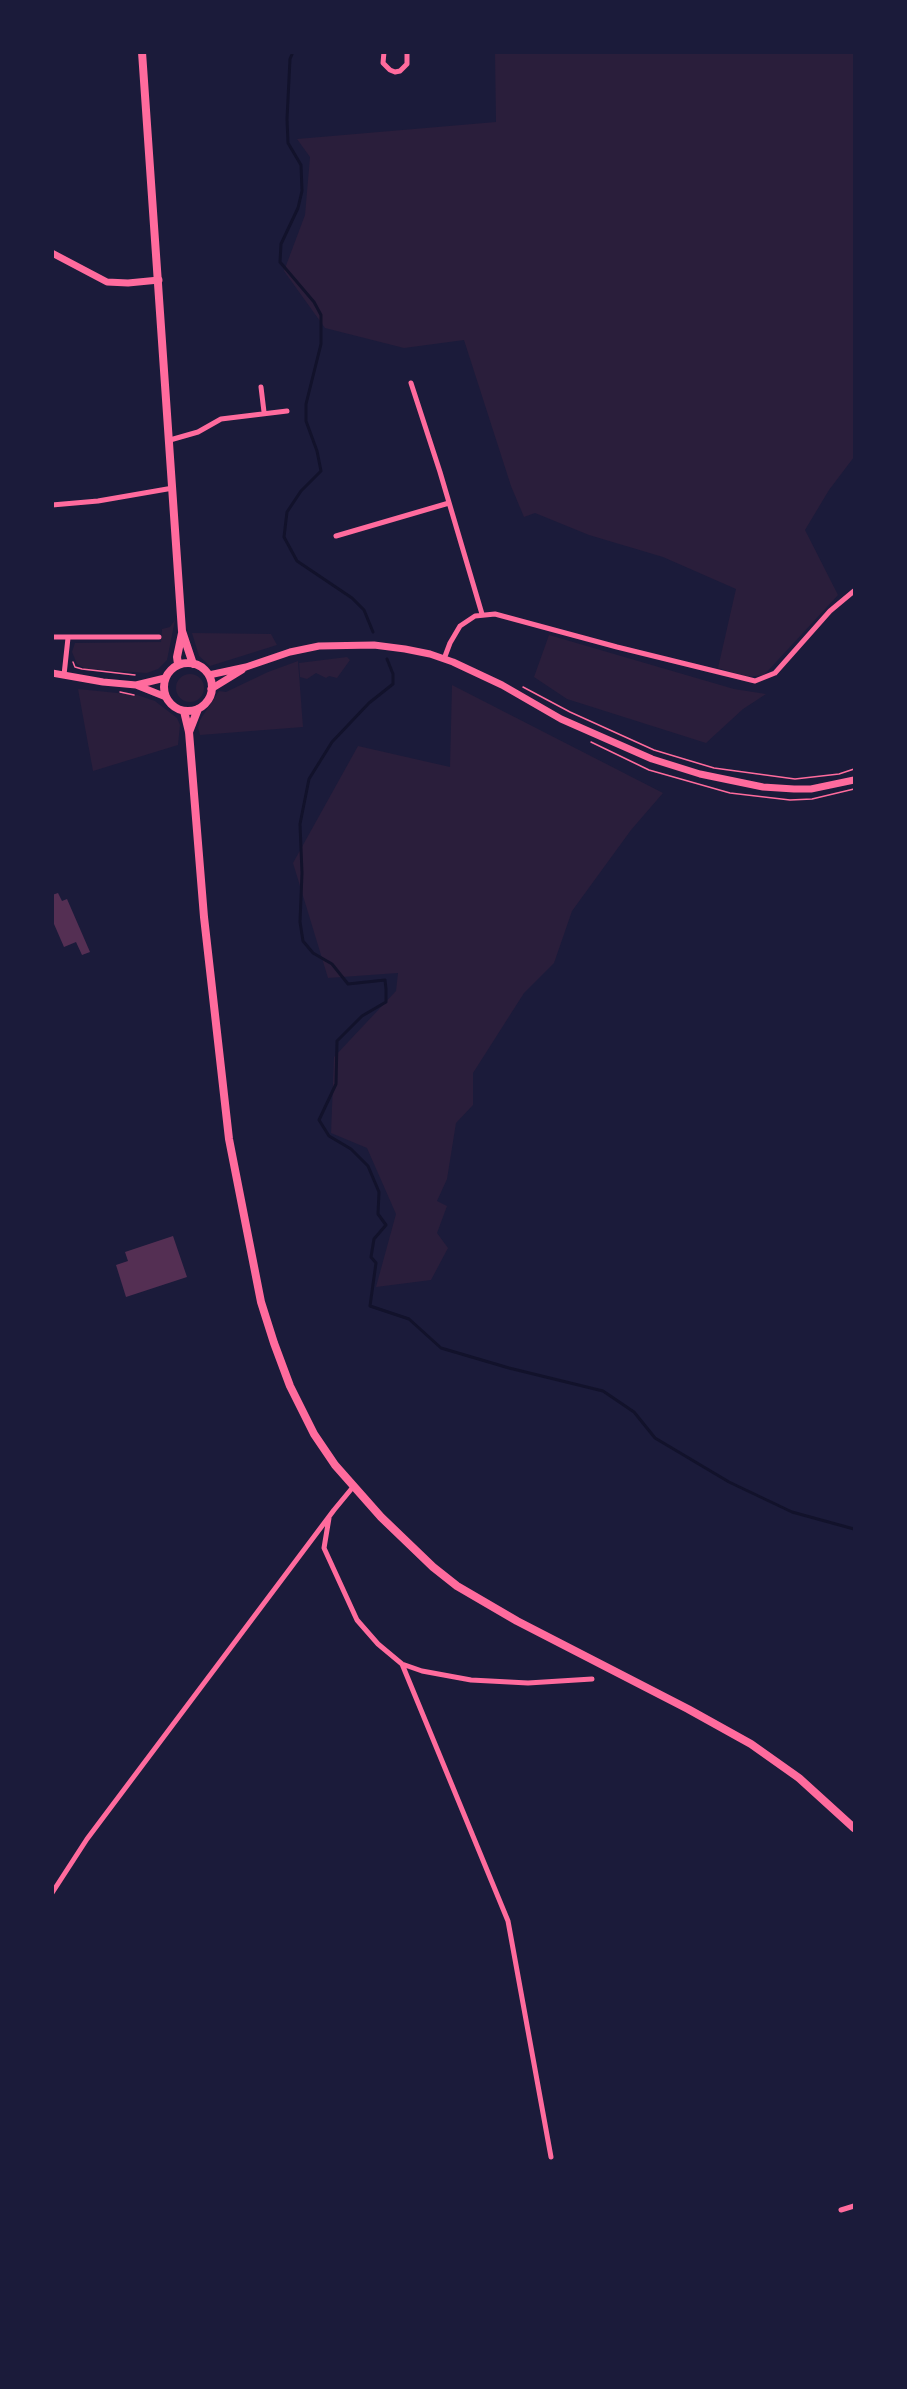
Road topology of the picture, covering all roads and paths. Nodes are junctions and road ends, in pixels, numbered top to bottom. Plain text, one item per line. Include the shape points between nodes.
1 (142, 52) edge
2 (384, 52) edge
3 (406, 52) edge
4 (52, 253) edge
5 (159, 280) junction
6 (411, 383) dead end
7 (261, 387) dead end
8 (287, 411) dead end
9 (264, 412) junction
10 (170, 440) junction
11 (173, 488) junction
12 (449, 503) junction
13 (52, 505) edge
14 (336, 536) dead end
15 (855, 591) edge
16 (482, 614) junction
17 (182, 631) junction
18 (159, 637) dead end
19 (52, 638) edge
20 (68, 638) junction
21 (444, 659) junction
22 (71, 662) dead end
23 (193, 663) junction
24 (178, 664) junction
25 (246, 667) junction
26 (52, 673) edge
27 (64, 675) junction
28 (135, 675) dead end
29 (209, 675) junction
30 (165, 678) junction
31 (517, 684) dead end
32 (136, 685) junction
33 (211, 689) junction
34 (166, 697) junction
35 (198, 709) junction
36 (184, 711) junction
37 (189, 732) junction
38 (855, 769) edge
39 (855, 780) edge
40 (353, 1487) junction
41 (329, 1516) junction
42 (402, 1664) junction
43 (592, 1679) dead end
44 (855, 1828) edge
45 (52, 1893) edge
46 (551, 2157) dead end
47 (855, 2206) edge
48 (841, 2210) dead end

1 - 5 main road
2 - 3 street via 383,63 395,72 407,64
4 - 5 street via 106,282
5 - 10 main road
6 - 12 street
7 - 9 street
8 - 9 street
9 - 10 street via 221,419 198,432
10 - 11 main road
11 - 13 street
11 - 17 main road
12 - 14 street
12 - 16 street
15 - 16 street via 830,611 776,673 755,681 495,614
16 - 21 street via 469,619 454,633
17 - 23 main road
17 - 24 main road
18 - 20 street
19 - 20 street
20 - 27 street
21 - 25 street via 405,649 340,644 290,652
21 - 39 street via 502,685 561,719 652,759 700,774 794,789
22 - 28 path via 82,669
23 - 24 main road
23 - 29 main road
24 - 30 main road
25 - 29 street
25 - 33 street
26 - 27 street
27 - 32 street
29 - 33 main road
30 - 32 street
30 - 34 main road
31 - 38 path via 654,750 714,768 795,778
32 - 34 street
33 - 35 main road via 209,698
34 - 36 main road
35 - 36 main road
35 - 37 main road
36 - 37 main road
37 - 40 main road via 204,916 229,1139 257,1281 290,1386 314,1434
40 - 41 street
40 - 44 main road via 402,1539 457,1586 751,1743 799,1778
41 - 42 street via 324,1548 353,1612 378,1644
41 - 45 street via 87,1839
42 - 43 street via 471,1680 528,1683
42 - 46 street via 507,1921
47 - 48 street

